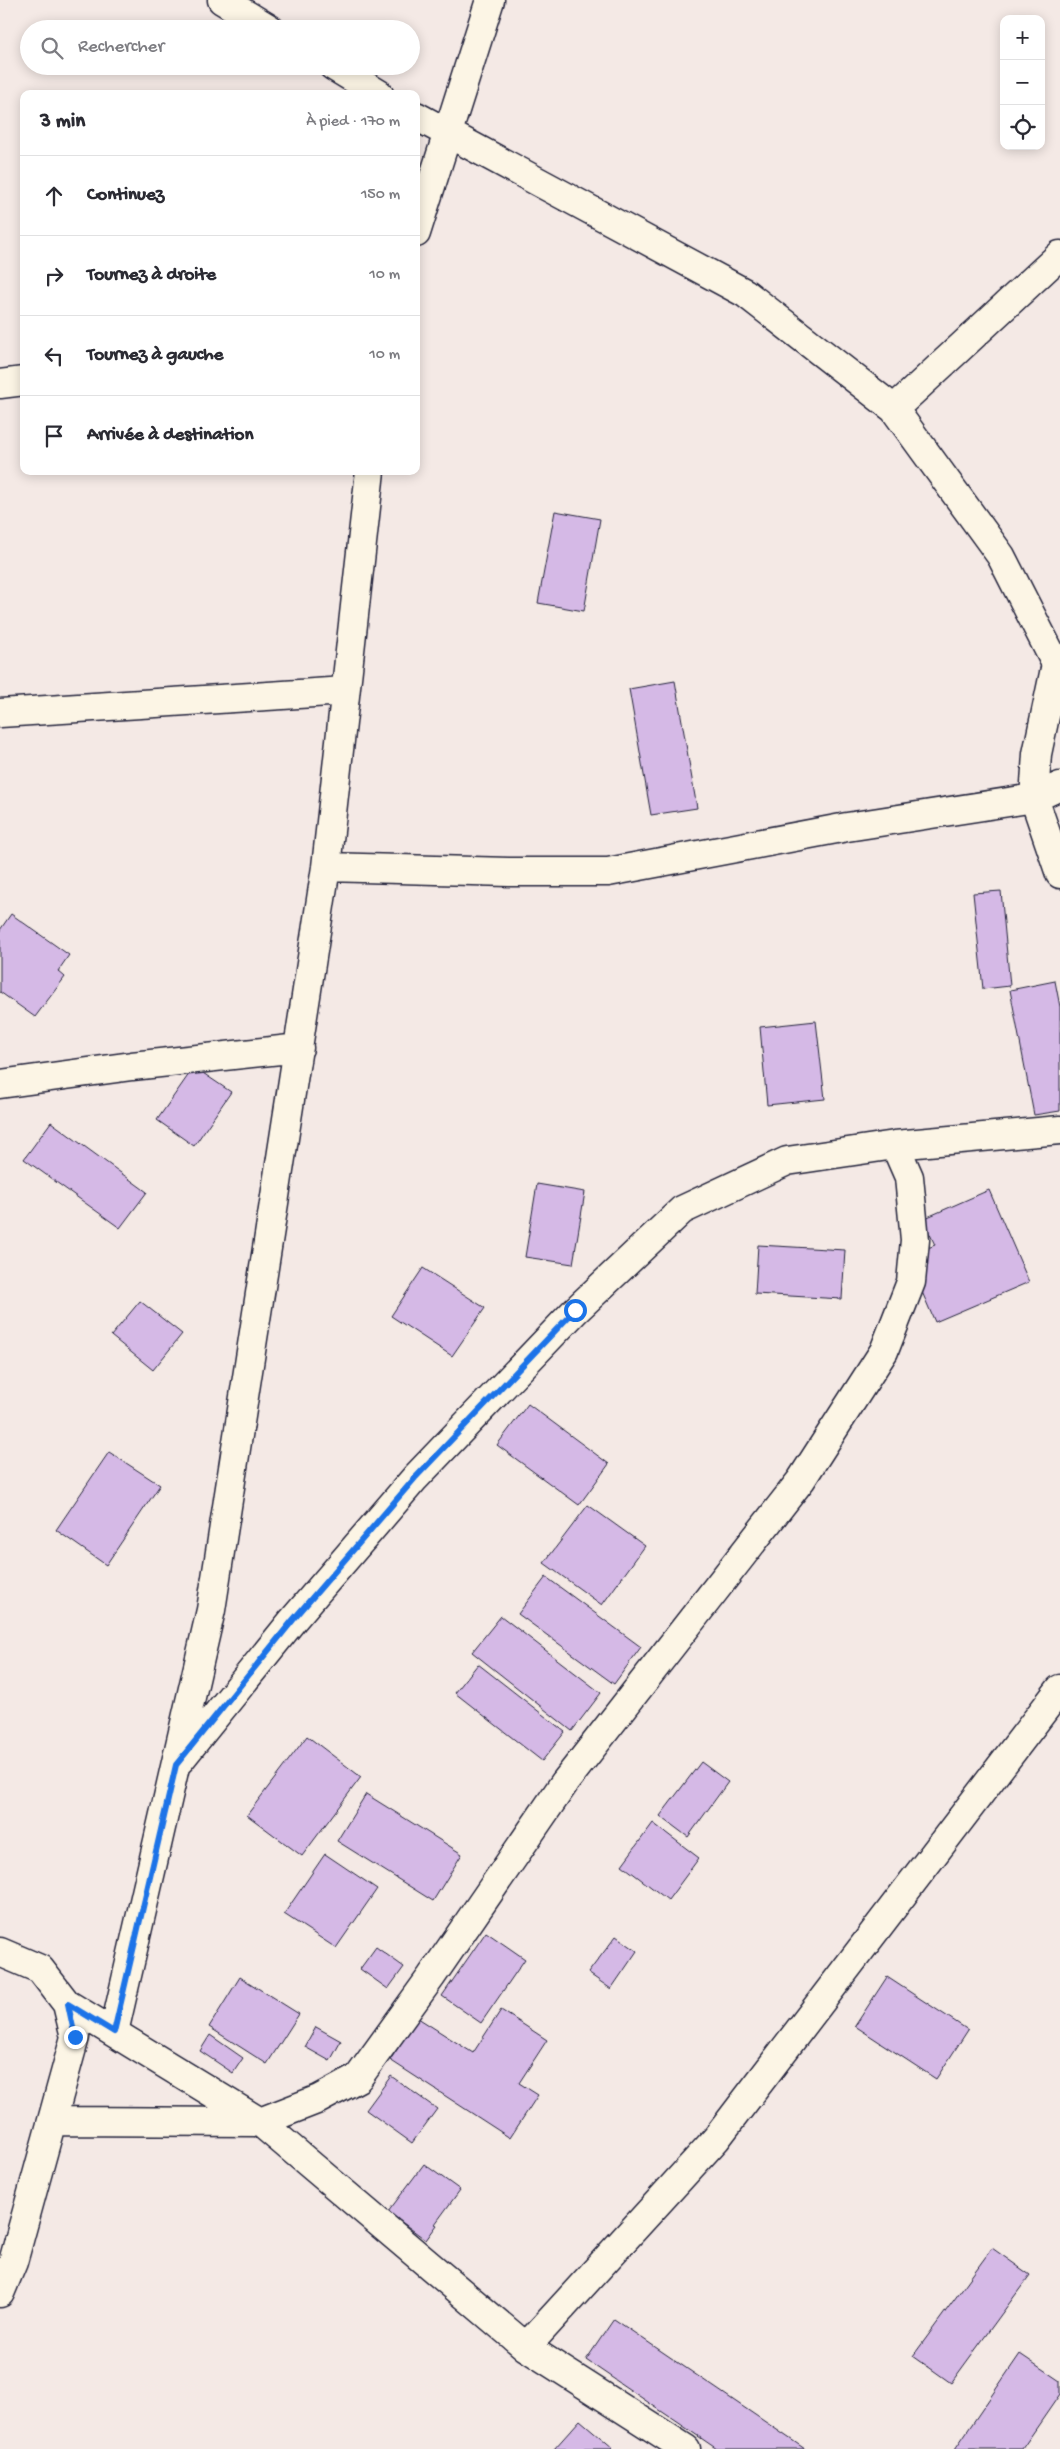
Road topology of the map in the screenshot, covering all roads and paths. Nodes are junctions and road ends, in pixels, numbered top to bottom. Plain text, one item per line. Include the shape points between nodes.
1 (222, 0) edge
2 (490, 0) edge
3 (255, 20) edge
4 (348, 75) edge
5 (372, 90) edge
6 (420, 118) edge
7 (446, 134) junction
8 (420, 220) edge
9 (1060, 256) edge
10 (20, 382) edge
11 (0, 384) edge
12 (894, 410) junction
13 (370, 475) edge
14 (346, 691) junction
15 (0, 712) edge
16 (1060, 786) edge
17 (1034, 798) junction
18 (326, 867) junction
19 (1060, 874) edge
20 (299, 1048) junction
21 (0, 1084) edge
22 (1060, 1130) edge
23 (895, 1145) junction
24 (1060, 1689) edge
25 (176, 1765) junction
26 (0, 1952) edge
27 (68, 2004) junction
28 (114, 2032) junction
29 (52, 2121) junction
30 (260, 2122) junction
31 (0, 2293) edge
32 (526, 2347) junction
33 (686, 2449) edge

1 - 3 street
2 - 7 street
4 - 5 street
6 - 7 street
7 - 8 street
7 - 12 street via 745,293
9 - 12 street
10 - 11 street
12 - 17 street via 1000,556 1056,664 1037,754
13 - 14 street
14 - 15 street
14 - 18 street
16 - 17 street
17 - 18 street via 847,827 608,872
17 - 19 street
18 - 20 street
20 - 21 street
20 - 25 street via 211,1610
22 - 23 street
23 - 25 street via 787,1161 682,1210 575,1310 415,1478 293,1620
23 - 30 street via 909,1176 915,1240 911,1282 884,1351 806,1472 565,1782 358,2078 319,2099
24 - 32 street via 716,2139
25 - 28 street
26 - 27 street via 40,1969
27 - 28 street
27 - 29 street via 75,2037
28 - 30 street
29 - 30 street
29 - 31 street via 13,2262
30 - 32 street
32 - 33 street

